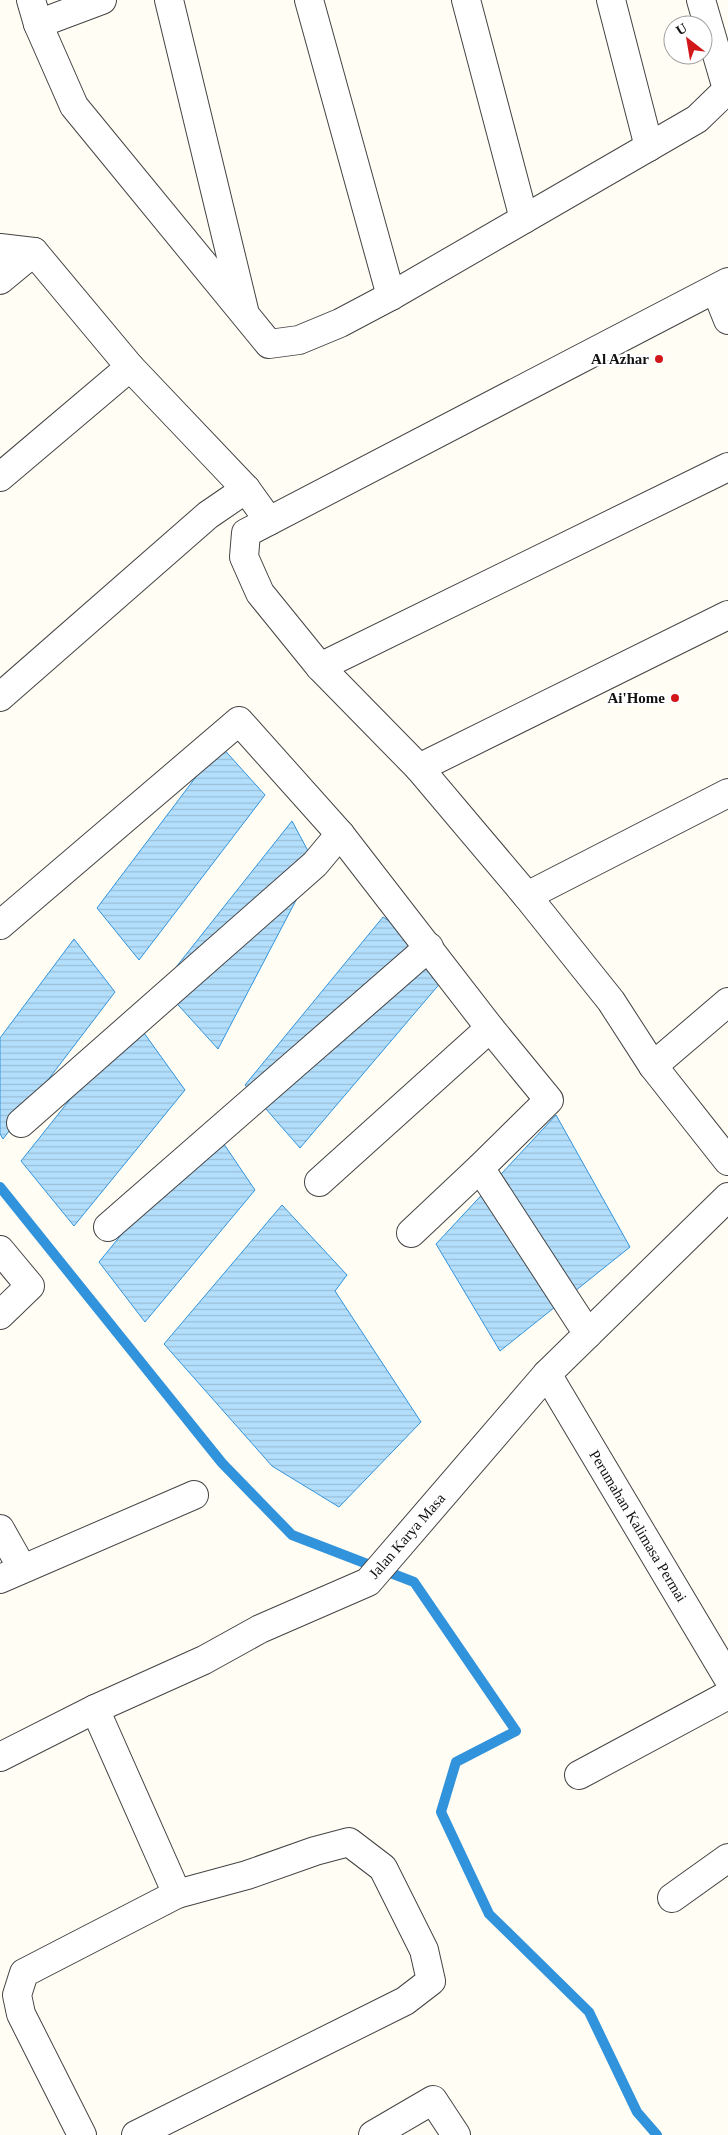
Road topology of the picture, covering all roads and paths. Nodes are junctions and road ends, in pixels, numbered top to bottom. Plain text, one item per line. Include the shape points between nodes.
1 (102, 0) edge
2 (168, 0) edge
3 (309, 0) edge
4 (466, 0) edge
5 (611, 0) edge
6 (701, 0) edge
7 (34, 12) edge
8 (728, 89) edge
9 (649, 147) junction
10 (524, 219) junction
11 (0, 248) edge
12 (34, 252) junction
13 (0, 280) edge
14 (722, 286) edge
15 (391, 296) junction
16 (246, 317) junction
17 (728, 320) edge
18 (130, 367) junction
19 (728, 467) edge
20 (0, 477) edge
21 (246, 489) junction
22 (269, 521) junction
23 (728, 615) edge
24 (320, 667) junction
25 (0, 697) edge
26 (419, 768) junction
27 (728, 792) edge
28 (340, 834) junction
29 (527, 896) junction
30 (0, 924) edge
31 (429, 947) junction
32 (728, 1002) edge
33 (490, 1028) junction
34 (653, 1066) junction
35 (21, 1124) dead end
36 (728, 1161) edge
37 (480, 1168) junction
38 (319, 1182) dead end
39 (728, 1197) edge
40 (108, 1227) dead end
41 (411, 1233) dead end
42 (0, 1250) edge
43 (0, 1315) edge
44 (588, 1334) junction
45 (547, 1374) junction
46 (194, 1495) dead end
47 (0, 1529) edge
48 (11, 1574) edge
49 (728, 1678) edge
50 (728, 1695) edge
51 (96, 1710) junction
52 (0, 1757) edge
53 (579, 1775) dead end
54 (728, 1858) edge
55 (177, 1894) junction
56 (672, 1898) dead end
57 (82, 2135) edge
58 (136, 2135) edge
59 (373, 2135) edge
60 (456, 2135) edge

1 - 7 street
2 - 16 street
3 - 15 street
4 - 10 street
5 - 9 street
6 - 8 street
7 - 16 street via 74,106
8 - 9 street via 697,119
9 - 10 street
10 - 15 street
11 - 12 street
12 - 13 street
12 - 18 street
14 - 17 street
14 - 22 street
15 - 16 street via 299,340 269,344
18 - 20 street
18 - 21 street
19 - 24 street
21 - 22 street
21 - 25 street via 208,515
22 - 24 street via 246,533 244,557 260,593
23 - 26 street
24 - 26 street
26 - 29 street
27 - 29 street
28 - 30 street via 239,721
28 - 31 street
28 - 35 street via 315,864
29 - 34 street via 611,1001
31 - 33 street
31 - 40 street
32 - 34 street
33 - 37 street via 549,1100
33 - 38 street
34 - 36 street
37 - 41 street
37 - 44 street
39 - 44 street, Jalan Karya Masa
42 - 43 street via 30,1286
44 - 45 street, Jalan Karya Masa
45 - 49 street, Perumahan Kalimasa Permai
45 - 51 street, Jalan Karya Masa via 368,1582 260,1629 204,1660
46 - 48 street
47 - 48 street
50 - 53 street
51 - 52 street, Jalan Karya Masa
51 - 55 street
54 - 56 street
55 - 57 street via 24,1973 17,1995 21,2014
55 - 58 street via 349,1842 383,1868 424,1950 431,1981 405,2001
59 - 60 street via 433,2100

